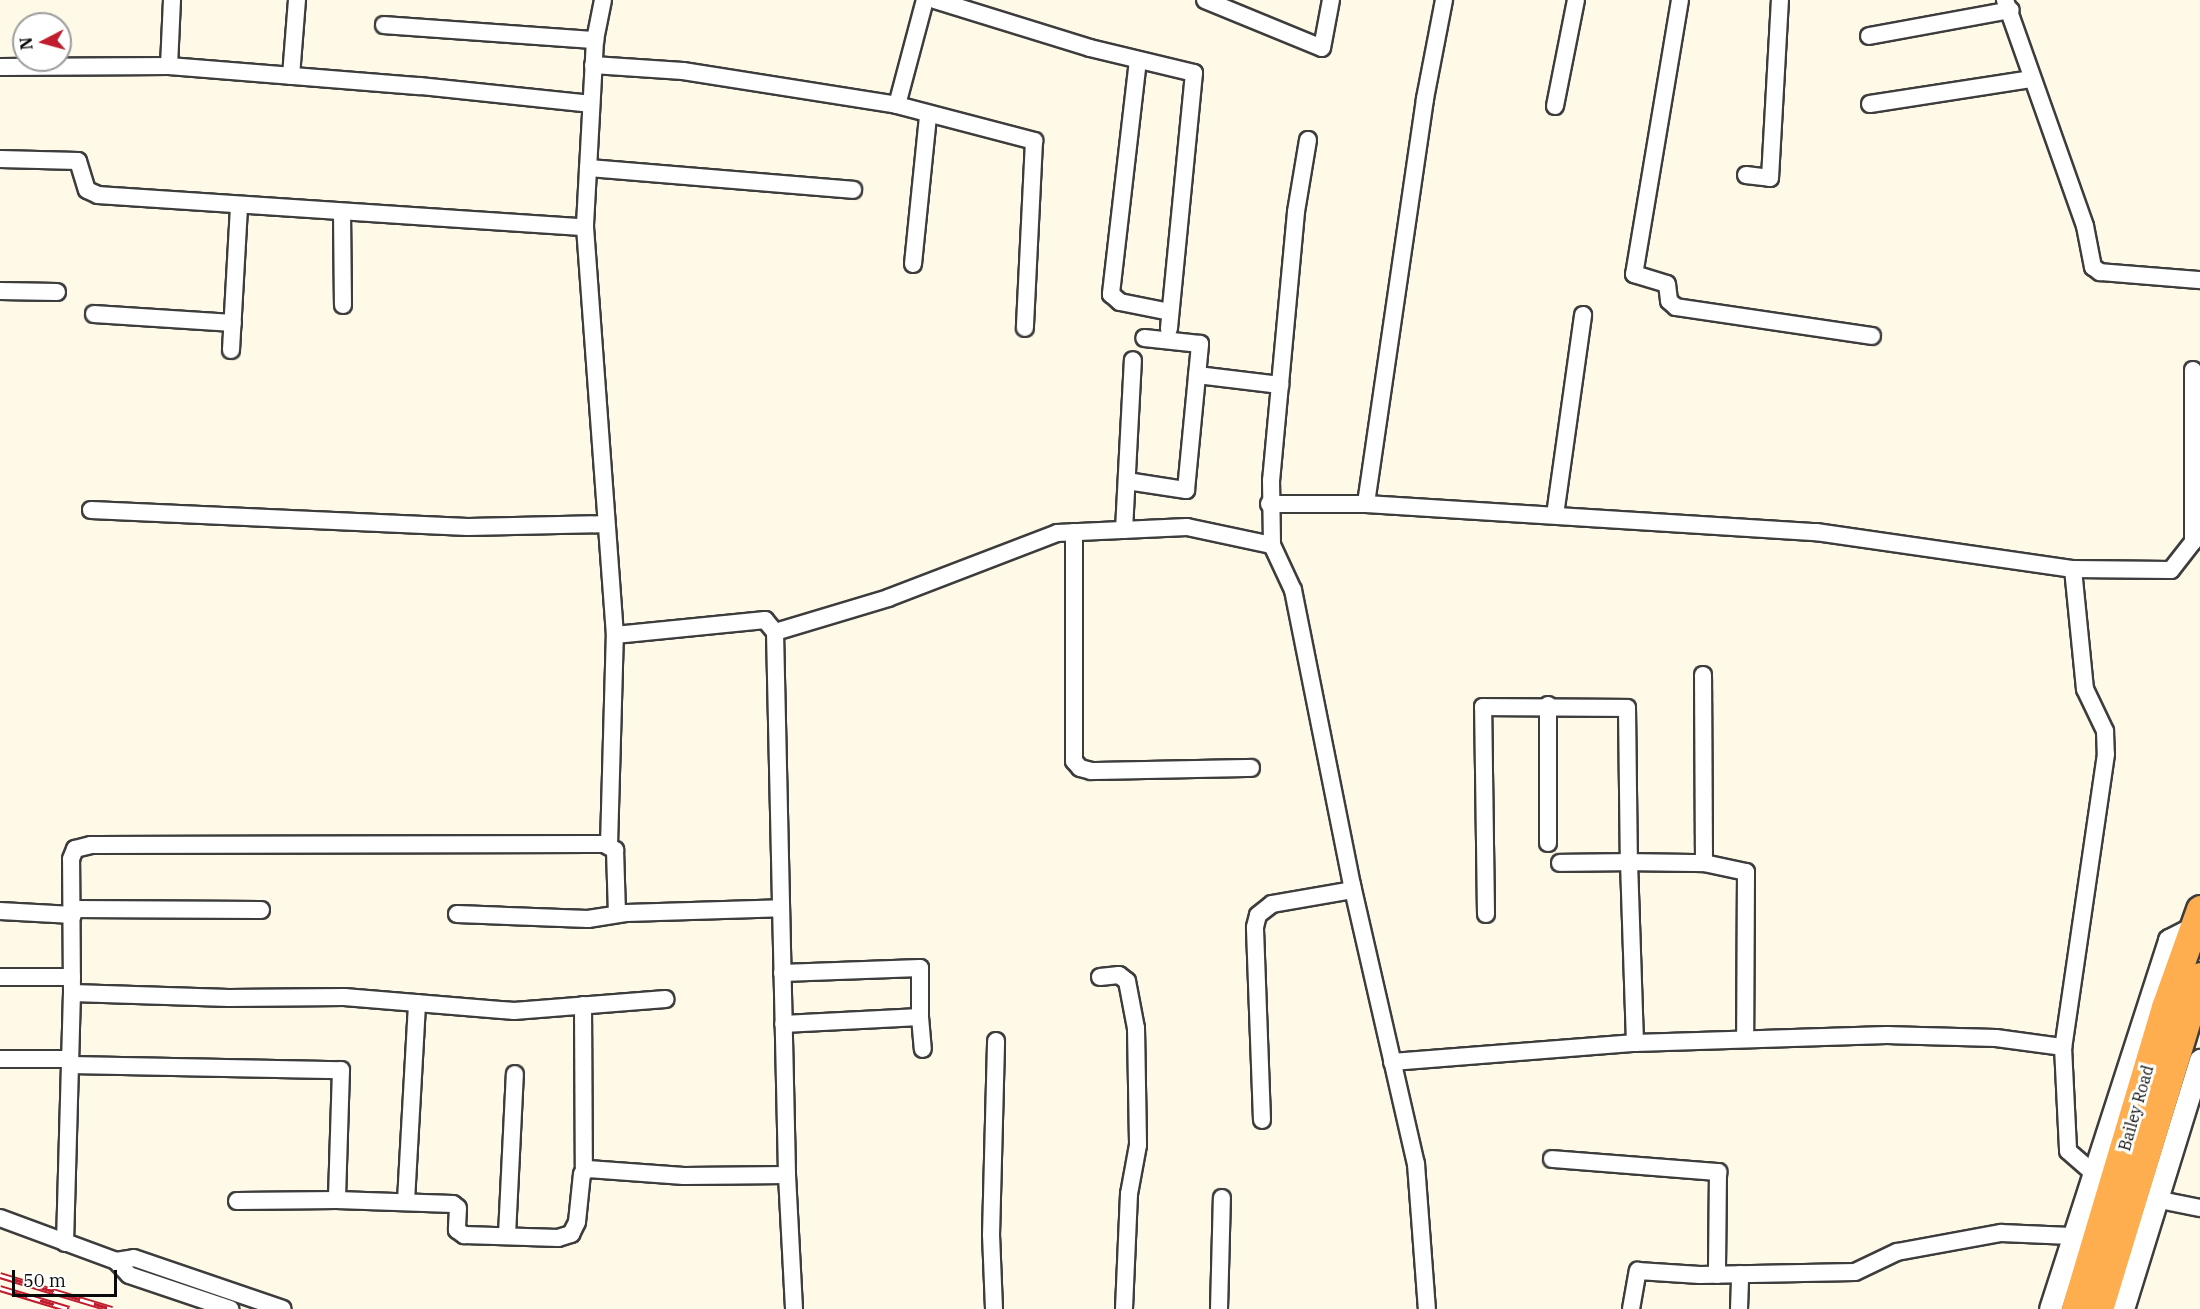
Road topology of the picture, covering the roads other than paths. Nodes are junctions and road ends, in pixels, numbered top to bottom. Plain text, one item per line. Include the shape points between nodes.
1 (172, 0) edge
2 (297, 0) edge
3 (603, 0) edge
4 (924, 0) edge
5 (936, 0) edge
6 (1205, 0) edge
7 (1331, 0) edge
8 (1444, 0) edge
9 (1576, 0) edge
10 (1680, 0) edge
11 (1780, 0) edge
12 (2008, 5) edge
13 (384, 25) dead end
14 (1869, 36) dead end
15 (595, 40) junction
16 (1138, 60) junction
17 (593, 65) junction
18 (169, 66) junction
19 (0, 67) edge
20 (291, 76) junction
21 (2032, 80) junction
22 (591, 104) junction
23 (1870, 104) dead end
24 (897, 105) junction
25 (1555, 106) dead end
26 (928, 116) junction
27 (1308, 140) dead end
28 (0, 159) edge
29 (588, 168) junction
30 (1746, 175) dead end
31 (853, 190) dead end
32 (239, 206) junction
33 (342, 212) junction
34 (585, 227) junction
35 (913, 264) dead end
36 (2200, 280) edge
37 (0, 291) edge
38 (57, 292) dead end
39 (343, 305) dead end
40 (1170, 312) junction
41 (94, 314) dead end
42 (1583, 315) dead end
43 (233, 323) junction
44 (1025, 328) dead end
45 (1168, 329) dead end
46 (1872, 336) dead end
47 (1144, 338) dead end
48 (231, 350) dead end
49 (1133, 360) dead end
50 (2193, 370) dead end
51 (1197, 375) junction
52 (1280, 385) junction
53 (1127, 481) junction
54 (1269, 504) junction
55 (1366, 504) junction
56 (91, 510) dead end
57 (1555, 515) junction
58 (606, 524) junction
59 (1124, 530) junction
60 (1074, 532) junction
61 (2196, 542) edge
62 (1272, 545) junction
63 (2073, 569) junction
64 (775, 632) junction
65 (615, 635) junction
66 (1703, 675) dead end
67 (1548, 705) junction
68 (1251, 768) dead end
69 (1548, 843) dead end
70 (609, 845) junction
71 (1629, 862) junction
72 (1560, 863) dead end
73 (1704, 863) junction
74 (1353, 890) junction
75 (781, 908) junction
76 (261, 910) dead end
77 (0, 911) edge
78 (73, 912) junction
79 (458, 914) dead end
80 (617, 914) junction
81 (1486, 914) dead end
82 (2198, 918) edge
83 (782, 973) junction
84 (2200, 976) edge
85 (0, 977) edge
86 (1100, 977) dead end
87 (72, 985) junction
88 (666, 999) dead end
89 (417, 1003) junction
90 (584, 1005) junction
91 (920, 1017) junction
92 (783, 1024) junction
93 (1745, 1040) junction
94 (996, 1041) dead end
95 (1635, 1043) junction
96 (2063, 1047) junction
97 (923, 1049) dead end
98 (0, 1059) edge
99 (2200, 1060) edge
100 (70, 1062) junction
101 (1392, 1062) junction
102 (515, 1074) dead end
103 (1262, 1119) dead end
104 (1552, 1159) dead end
105 (584, 1171) junction
106 (2093, 1173) junction
107 (787, 1175) junction
108 (1222, 1198) dead end
109 (2155, 1199) junction
110 (337, 1200) junction
111 (237, 1201) dead end
112 (406, 1201) junction
113 (2200, 1208) edge
114 (0, 1218) edge
115 (507, 1234) junction
116 (2071, 1236) junction
117 (65, 1244) junction
118 (116, 1261) junction
119 (1740, 1274) junction
120 (1717, 1275) junction
121 (230, 1309) edge
122 (283, 1309) edge
123 (794, 1309) edge
124 (994, 1309) edge
125 (1124, 1309) edge
126 (1219, 1309) edge
127 (1428, 1309) edge
128 (1631, 1309) edge
129 (1739, 1309) edge
130 (2050, 1309) edge
131 (2075, 1309) edge
132 (2099, 1309) edge
133 (2123, 1309) edge

1 - 18 street
2 - 20 street
3 - 15 street
4 - 24 street
5 - 16 street
6 - 7 street via 1322,48
8 - 55 street via 1425,99
9 - 25 street
10 - 46 street via 1634,274 1667,284 1669,301 1676,307
11 - 30 street via 1770,178
12 - 14 street
12 - 21 street
13 - 15 street
15 - 17 street
16 - 40 street via 1194,73
16 - 40 street via 1111,294 1120,302
17 - 22 street
17 - 24 street via 683,71
18 - 19 street
18 - 20 street
20 - 22 street
21 - 23 street
21 - 36 street via 2085,226 2093,267 2105,273
22 - 29 street
24 - 26 street
26 - 35 street
26 - 44 street via 1034,141
27 - 52 street via 1296,213
28 - 32 street via 78,161 92,194
29 - 31 street
29 - 34 street
32 - 33 street
32 - 43 street
33 - 34 street
33 - 39 street
34 - 58 street
37 - 38 street
40 - 45 street
41 - 43 street
42 - 57 street
43 - 48 street
47 - 51 street via 1200,344
49 - 53 street
50 - 61 street
51 - 52 street
51 - 53 street via 1186,490
52 - 54 street
53 - 59 street
54 - 55 street
54 - 62 street
55 - 57 street
56 - 58 street via 468,527
57 - 63 street via 1816,532
58 - 65 street
59 - 60 street
59 - 62 street via 1187,528
60 - 64 street via 1057,533 888,597
60 - 68 street via 1074,762 1091,771
61 - 63 street via 2171,570
62 - 74 street via 1293,590
63 - 96 street via 2085,689 2092,709 2100,715 2106,754
64 - 65 street via 765,620
64 - 75 street
65 - 70 street
66 - 73 street
67 - 69 street
67 - 71 street via 1627,708
67 - 81 street via 1490,705 1482,713
70 - 78 street via 84,846 75,849 71,859
70 - 80 street via 615,854
71 - 72 street
71 - 73 street
71 - 95 street
73 - 93 street via 1746,872
74 - 101 street
74 - 103 street via 1272,904 1258,915 1255,927
75 - 80 street
75 - 83 street
76 - 78 street
77 - 78 street
78 - 87 street
79 - 80 street via 588,920
82 - 106 street via 2169,940
82 - 131 highway, Bailey Road via 2165,1007
83 - 91 street via 920,968
83 - 92 street
84 - 132 highway
85 - 87 street
86 - 125 street via 1119,975 1127,981 1136,1028 1138,1144 1129,1194
87 - 89 street via 229,998 344,997
87 - 100 street
88 - 90 street
89 - 90 street via 514,1011
89 - 112 street
90 - 105 street
91 - 92 street
91 - 97 street
92 - 107 street
93 - 95 street
93 - 96 street via 1887,1035 1996,1038
94 - 124 street via 991,1235
95 - 101 street
96 - 106 street via 2068,1150
98 - 100 street
99 - 109 street
100 - 110 street via 341,1070
100 - 117 street
101 - 127 street via 1416,1164
102 - 115 street
104 - 120 street via 1719,1172
105 - 107 street
105 - 115 street via 572,1234 558,1238
106 - 116 street
107 - 123 street
108 - 126 street
109 - 113 street
109 - 133 street
110 - 111 street
110 - 112 street
112 - 115 street via 456,1205 460,1234
114 - 117 street
116 - 119 street via 2001,1233 1897,1252 1855,1272
116 - 130 street
117 - 118 street
118 - 121 street via 129,1275
118 - 122 street via 134,1258
119 - 120 street
119 - 129 street
120 - 128 street via 1638,1270

